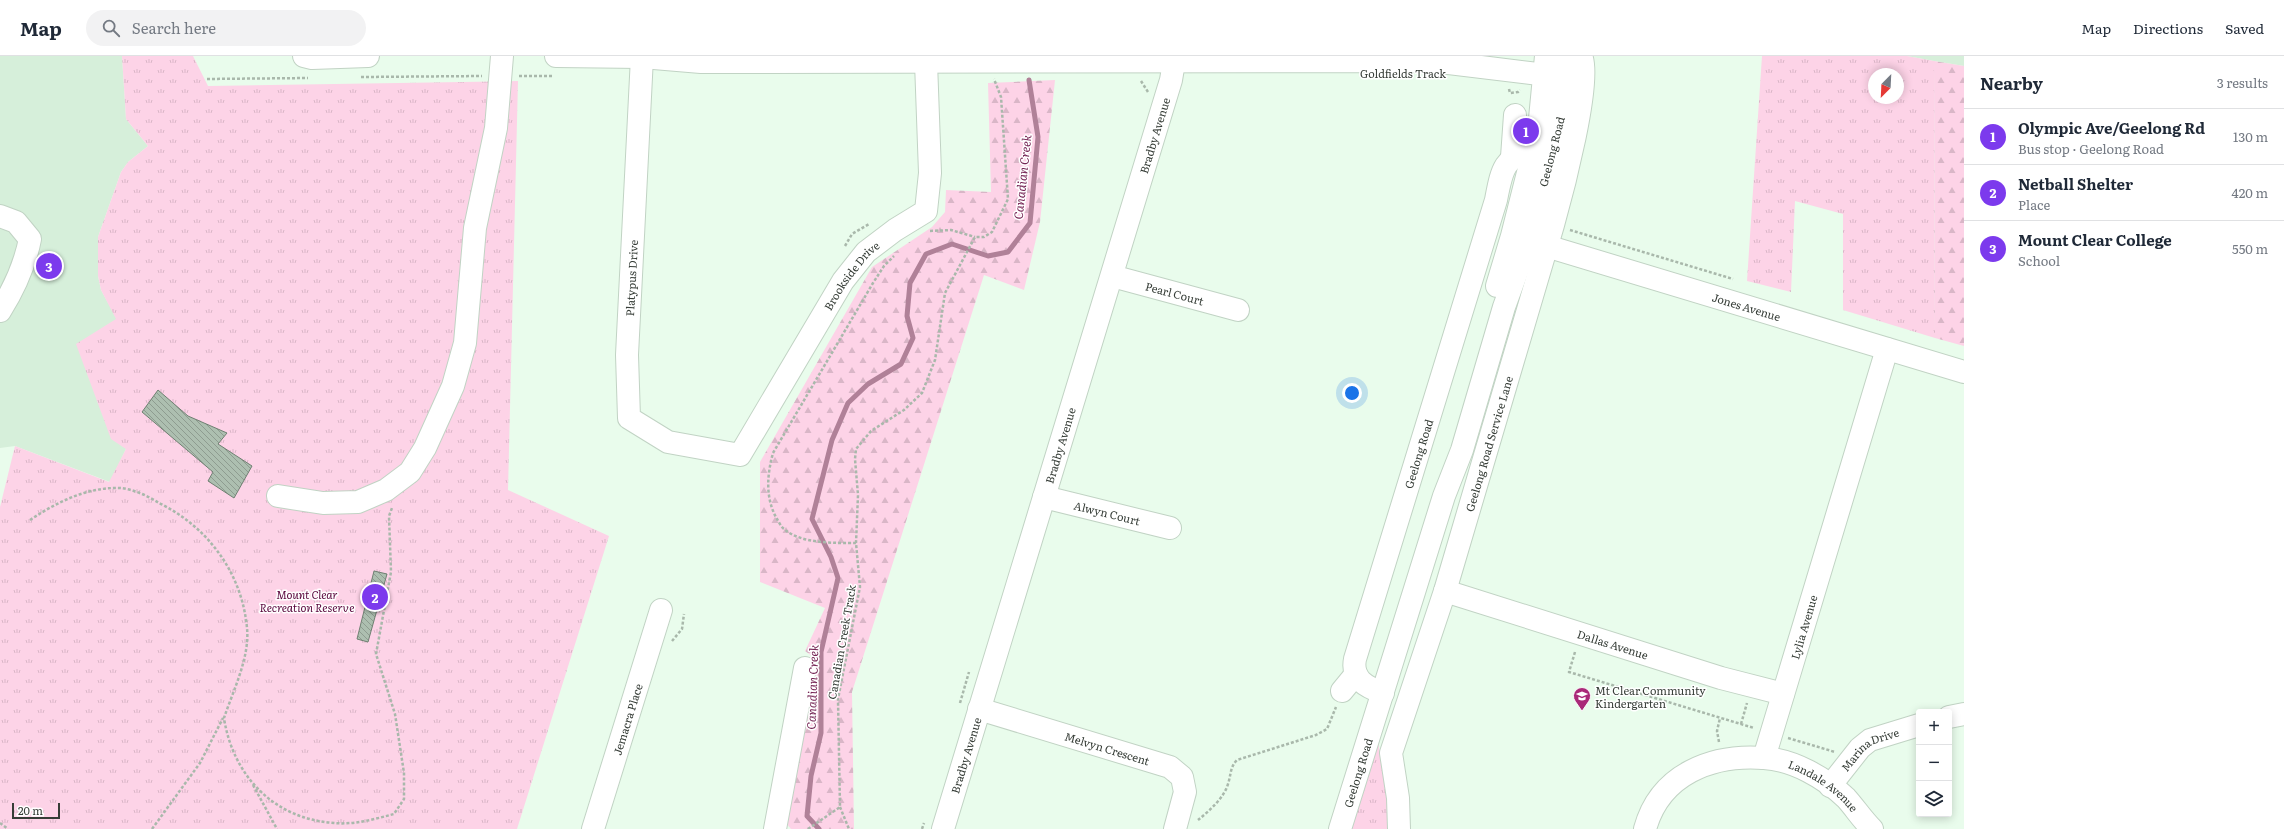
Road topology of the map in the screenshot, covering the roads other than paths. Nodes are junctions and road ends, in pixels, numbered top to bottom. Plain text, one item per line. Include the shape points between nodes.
1 (304, 56) edge
2 (368, 56) edge
3 (502, 56) edge
4 (556, 56) edge
5 (1463, 56) edge
6 (642, 57) junction
7 (701, 59) edge
8 (1250, 59) edge
9 (1432, 61) junction
10 (926, 62) junction
11 (1174, 62) junction
12 (1560, 62) edge
13 (1515, 116) dead end
14 (1535, 158) junction
15 (0, 216) edge
16 (1529, 241) junction
17 (1112, 276) junction
18 (1238, 310) dead end
19 (0, 311) edge
20 (1887, 349) junction
21 (1964, 372) edge
22 (702, 448) joint
23 (278, 496) dead end
24 (1044, 497) junction
25 (1170, 528) dead end
26 (1445, 591) junction
27 (661, 610) dead end
28 (805, 668) dead end
29 (1383, 693) junction
30 (1783, 694) junction
31 (979, 709) junction
32 (1964, 714) edge
33 (1952, 716) edge
34 (1916, 726) edge
35 (1764, 758) junction
36 (1830, 786) junction
37 (1176, 828) edge
38 (593, 829) edge
39 (775, 829) edge
40 (943, 829) edge
41 (1340, 829) edge
42 (1399, 829) edge
43 (1645, 829) edge
44 (1872, 829) edge

1 - 2 street
3 - 23 street via 496,128 475,228 470,308 464,343 453,386 426,448 410,472 386,490 358,502 323,503
4 - 6 street
5 - 9 street
6 - 7 street
6 - 22 street, Platypus Drive via 627,355 629,418 668,442
7 - 10 street
8 - 9 street
8 - 11 street
9 - 12 street
10 - 11 street
10 - 22 street, Brookside Drive via 930,173 926,211 866,252 843,281 740,455
11 - 17 street, Bradby Avenue via 1171,80
12 - 14 street, Geelong Road via 1561,113
12 - 16 street, Geelong Road Service Lane via 1585,66 1580,105 1562,195
13 - 14 street
14 - 16 street, Geelong Road
14 - 29 street, Geelong Road via 1507,179 1496,200 1357,651 1349,682 1365,685
15 - 19 street via 16,222 30,239 26,258
16 - 20 street, Jones Avenue
16 - 26 street, Geelong Road Service Lane
16 - 29 street, Geelong Road via 1504,307 1462,450 1444,496
17 - 18 street, Pearl Court
17 - 24 street, Bradby Avenue
20 - 21 street, Jones Avenue
20 - 30 street, Lylia Avenue
24 - 25 street, Alwyn Court
24 - 31 street, Bradby Avenue
26 - 30 street, Dallas Avenue via 1721,678
26 - 42 street, Geelong Road Service Lane via 1391,753 1398,798
27 - 38 street, Jemacra Place
28 - 39 street
29 - 41 street, Geelong Road
30 - 35 street, Lylia Avenue
31 - 37 street, Melvyn Crescent via 1170,767 1182,777 1185,792
31 - 40 street, Bradby Avenue
32 - 33 street
34 - 36 street, Marina Drive via 1870,740 1860,748
35 - 36 street, Landale Avenue via 1792,764
35 - 43 street via 1736,757 1718,760 1682,775 1660,795
36 - 44 street, Landale Avenue via 1850,803

